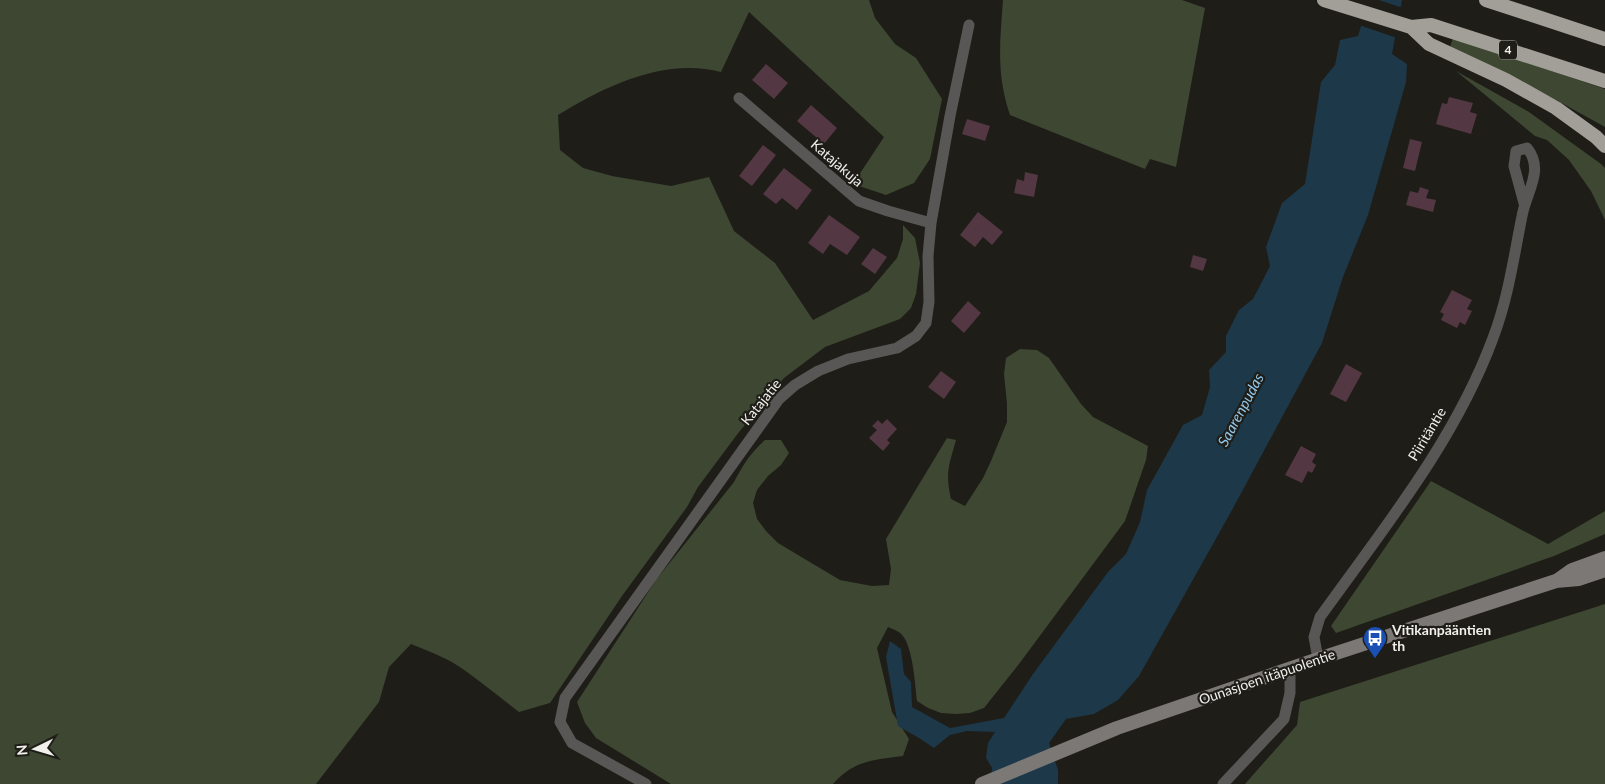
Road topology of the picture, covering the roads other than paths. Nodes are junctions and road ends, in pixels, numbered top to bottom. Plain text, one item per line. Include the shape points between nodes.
1 (1324, 0) edge
2 (1486, 0) edge
3 (969, 25) dead end
4 (1410, 27) junction
5 (1605, 40) edge
6 (1605, 81) edge
7 (739, 98) dead end
8 (1602, 141) edge
9 (1524, 203) dead end
10 (931, 223) junction
11 (1605, 558) edge
12 (1605, 570) edge
13 (1556, 581) junction
14 (1318, 659) junction
15 (1290, 669) junction
16 (646, 784) edge
17 (982, 784) edge
18 (1223, 784) edge

1 - 4 highway, 4
2 - 5 highway
3 - 10 street, Katajatie
4 - 6 highway, 4 via 1431,25
4 - 8 highway via 1429,44 1533,94
7 - 10 street, Katajakuja via 859,201
9 - 14 street, Piiritäntie via 1504,303 1494,337 1474,383 1412,488 1320,617 1314,637
10 - 16 street, Katajatie via 926,323 916,336 897,348 848,359 818,371 779,400 566,698 560,722 572,743
11 - 13 main road, Ounasjoen itäpuolentie via 1572,570
12 - 13 main road, Ounasjoen itäpuolentie via 1579,579
13 - 14 main road, Ounasjoen itäpuolentie
14 - 15 main road, Ounasjoen itäpuolentie
15 - 17 main road, Ounasjoen itäpuolentie via 1117,728
15 - 18 street via 1290,693 1284,719

